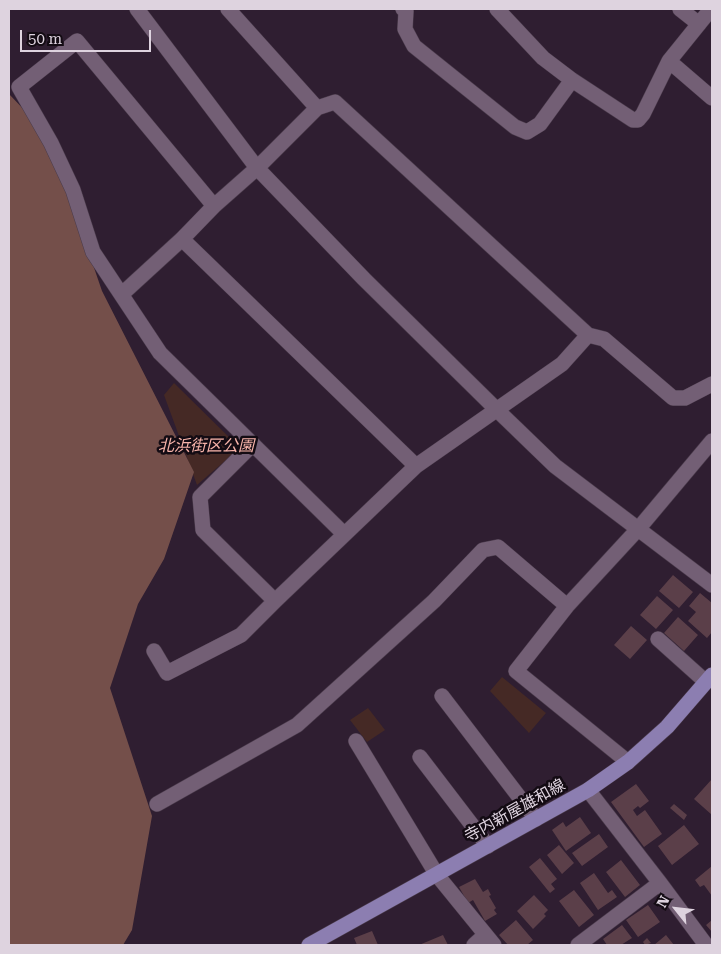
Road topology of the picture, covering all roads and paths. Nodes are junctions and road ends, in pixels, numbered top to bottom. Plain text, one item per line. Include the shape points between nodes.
1 (137, 9) edge
2 (228, 9) edge
3 (404, 9) edge
4 (497, 9) edge
5 (680, 9) edge
6 (711, 9) edge
7 (699, 24) junction
8 (669, 61) junction
9 (572, 80) junction
10 (712, 98) edge
11 (317, 108) junction
12 (257, 168) junction
13 (214, 206) junction
14 (182, 239) junction
15 (122, 294) junction
16 (588, 335) junction
17 (712, 384) edge
18 (496, 409) junction
19 (712, 441) edge
20 (253, 444) junction
21 (416, 466) junction
22 (639, 528) junction
23 (344, 534) junction
24 (711, 580) edge
25 (275, 601) junction
26 (567, 606) junction
27 (658, 639) dead end
28 (154, 651) dead end
29 (709, 678) edge
30 (442, 696) dead end
31 (356, 741) dead end
32 (420, 757) dead end
33 (628, 762) junction
34 (588, 790) junction
35 (157, 804) dead end
36 (536, 819) junction
37 (488, 846) junction
38 (437, 875) junction
39 (660, 883) junction
40 (489, 940) edge
41 (309, 945) edge
42 (474, 945) edge
43 (578, 945) edge
44 (706, 945) edge

1 - 12 street
2 - 11 street
3 - 9 street via 405,29 414,46 515,128 527,132 540,124
4 - 9 street via 543,58
5 - 7 street
6 - 7 street
7 - 8 street
8 - 9 street via 638,120
8 - 10 street
11 - 12 street
11 - 16 street via 335,102
12 - 13 street
12 - 18 street via 364,280
13 - 14 street
13 - 15 street via 78,41 19,87 52,143 93,252
14 - 15 street
14 - 21 street
15 - 20 street via 160,353
16 - 17 street via 604,339 673,398 685,398
16 - 18 street via 562,364
18 - 21 street
18 - 22 street via 555,466
19 - 22 street
20 - 23 street
20 - 25 street via 200,496 203,530
21 - 23 street
22 - 24 street
22 - 26 street
23 - 25 street
25 - 28 street via 241,635 167,673
26 - 33 street via 516,671
26 - 35 street via 498,547 482,550 434,601 297,725
27 - 29 street
29 - 33 main road, 寺内新屋雄和線 via 667,728
30 - 36 street
31 - 38 street
32 - 37 street
33 - 34 main road, 寺内新屋雄和線
34 - 36 main road, 寺内新屋雄和線
34 - 39 street
36 - 37 main road, 寺内新屋雄和線
37 - 38 main road, 寺内新屋雄和線
38 - 40 street
38 - 41 main road, 寺内新屋雄和線
39 - 43 street
39 - 44 street
40 - 42 street

